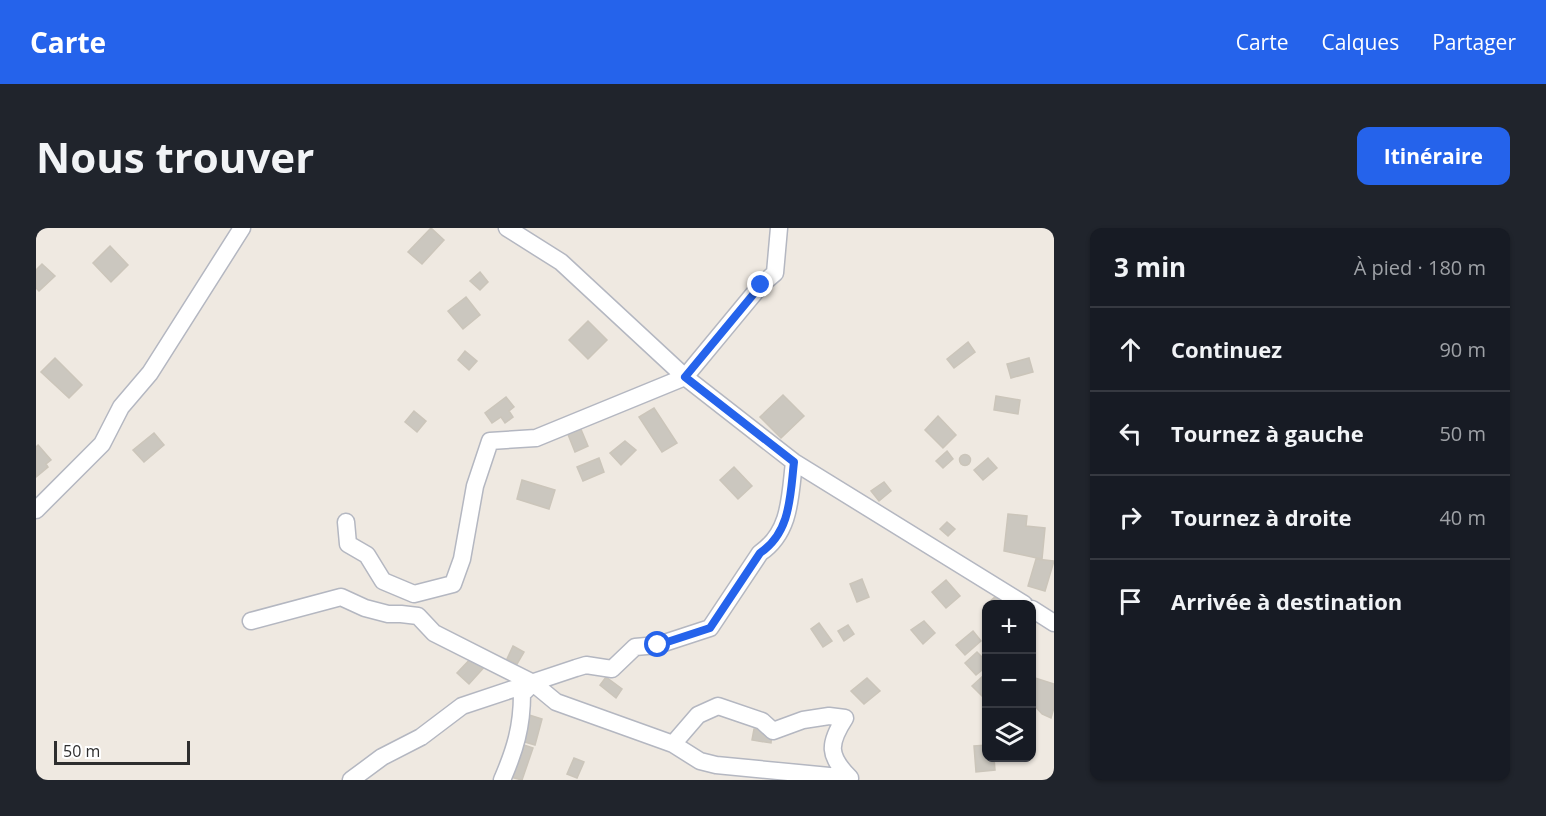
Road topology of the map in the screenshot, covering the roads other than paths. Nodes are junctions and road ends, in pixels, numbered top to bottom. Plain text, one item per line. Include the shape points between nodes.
1 (242, 228) edge
2 (507, 228) edge
3 (779, 228) edge
4 (685, 377) junction
5 (794, 462) junction
6 (36, 510) edge
7 (346, 522) dead end
8 (1018, 600) edge
9 (1036, 612) edge
10 (251, 621) dead end
11 (1054, 623) edge
12 (533, 683) junction
13 (673, 744) junction
14 (718, 773) edge
15 (351, 780) edge
16 (502, 780) edge

1 - 6 street via 150,373 121,407 102,444
2 - 4 street via 561,262
3 - 4 street via 775,273
4 - 5 street
4 - 7 street via 536,438 490,441 453,584 414,594 383,581 367,555 348,544
5 - 8 street
5 - 12 street via 788,509 778,537 760,553 710,628 658,645 635,647 612,669 586,665
9 - 11 street
10 - 12 street via 341,597 388,614 418,616 434,633
12 - 13 street via 556,702
12 - 15 street via 462,706 421,737 382,757
12 - 16 street via 522,694 522,720
13 - 14 street
13 - 14 street via 698,715 718,706 762,721 773,731 803,720 845,718 831,752 850,778

